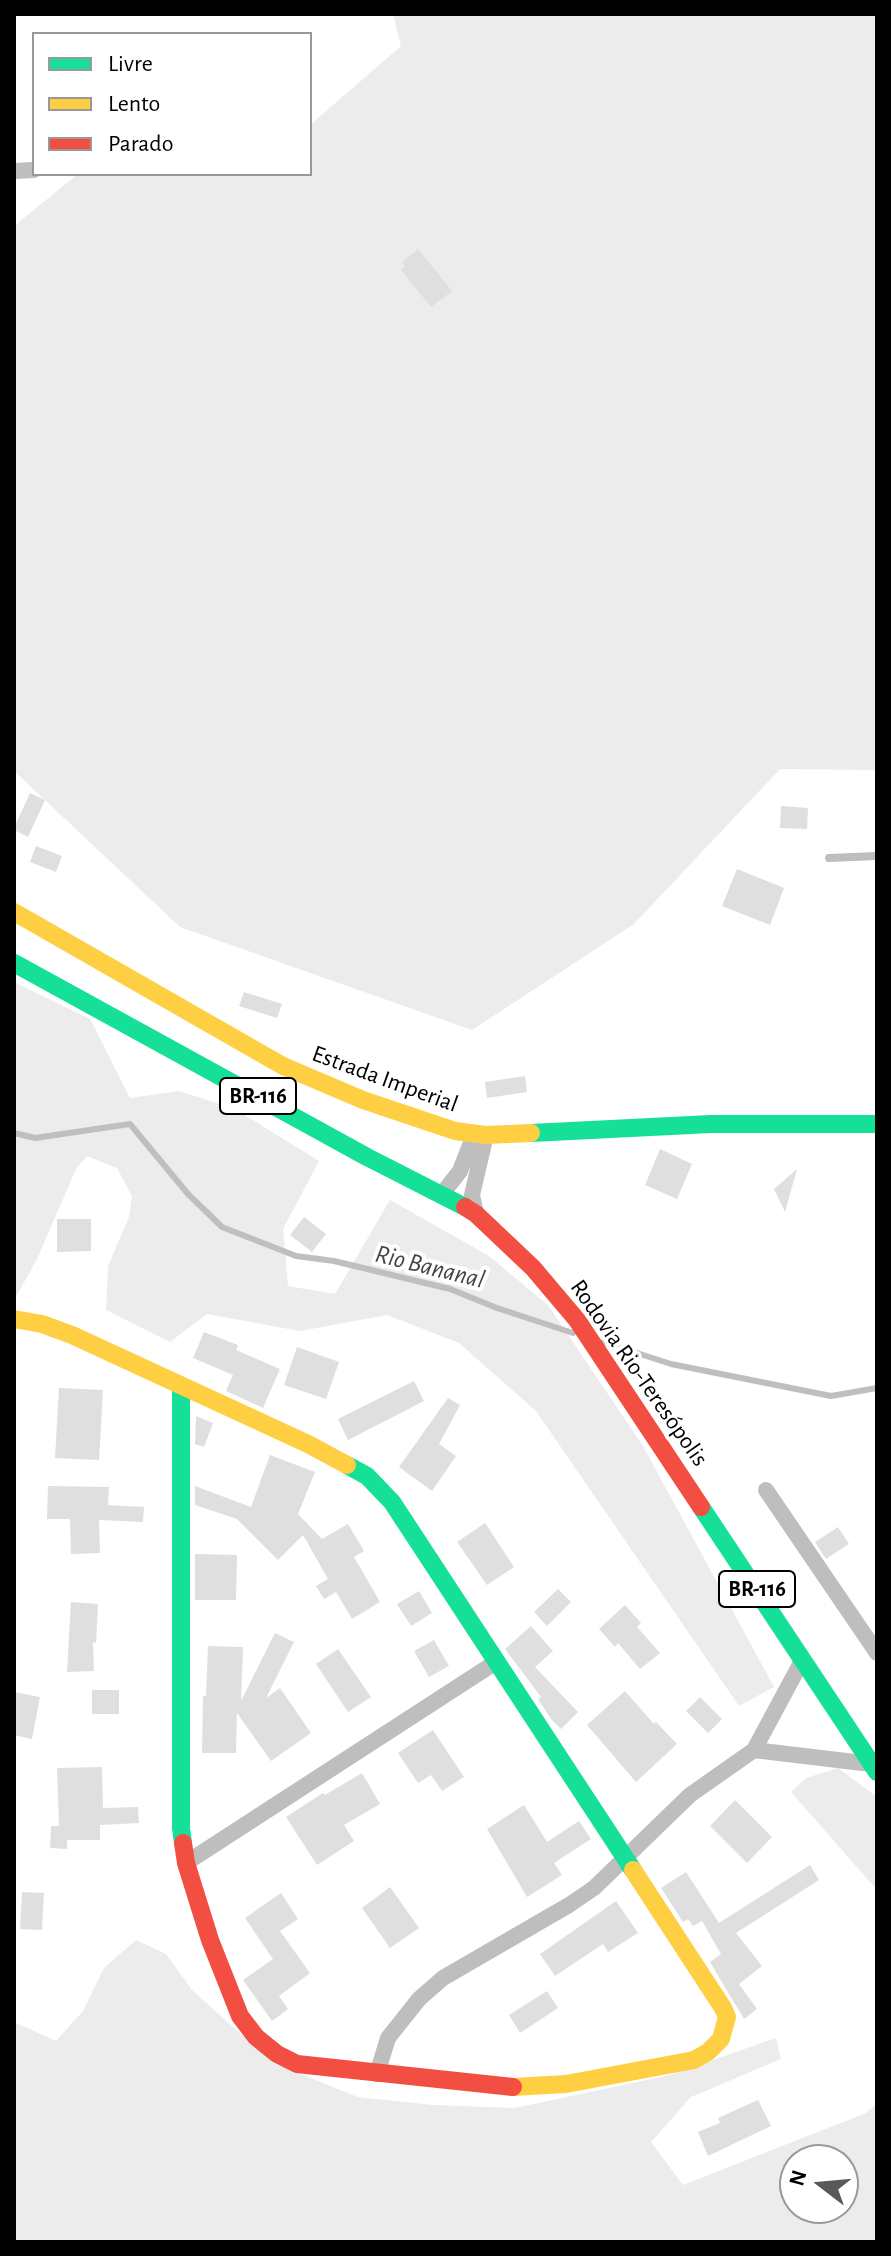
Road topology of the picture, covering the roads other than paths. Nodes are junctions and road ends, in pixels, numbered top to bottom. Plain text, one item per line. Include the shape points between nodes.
1 (877, 856) edge
2 (829, 858) dead end
3 (14, 912) edge
4 (14, 963) edge
5 (877, 1124) edge
6 (480, 1135) junction
7 (442, 1194) junction
8 (476, 1214) junction
9 (14, 1319) edge
10 (181, 1387) junction
11 (766, 1490) dead end
12 (877, 1653) edge
13 (803, 1659) junction
14 (496, 1662) junction
15 (754, 1750) junction
16 (874, 1768) edge
17 (625, 1860) junction
18 (186, 1863) junction
19 (377, 2074) junction

1 - 2 lane
3 - 6 main road, Estrada Imperial via 283,1066 363,1100
4 - 7 main road, Rodovia Rio-Teresópolis / BR-116
5 - 6 main road, Estrada Imperial via 711,1124
6 - 7 street
6 - 8 street via 472,1195
7 - 8 main road, Rodovia Rio-Teresópolis / BR-116
8 - 13 main road, Rodovia Rio-Teresópolis / BR-116 via 533,1268 577,1320
9 - 10 main road via 72,1335
10 - 14 main road via 367,1476 392,1502
10 - 18 main road via 181,1828
11 - 12 street
13 - 15 street
13 - 16 main road, Rodovia Rio-Teresópolis / BR-116
14 - 17 main road
14 - 18 street
15 - 16 street
15 - 17 street via 690,1795
17 - 19 street via 569,1905 443,1978 388,2038
17 - 19 main road via 727,2017 721,2039 708,2052 694,2060 525,2088
18 - 19 main road via 223,1975 240,2016 256,2037 297,2064

